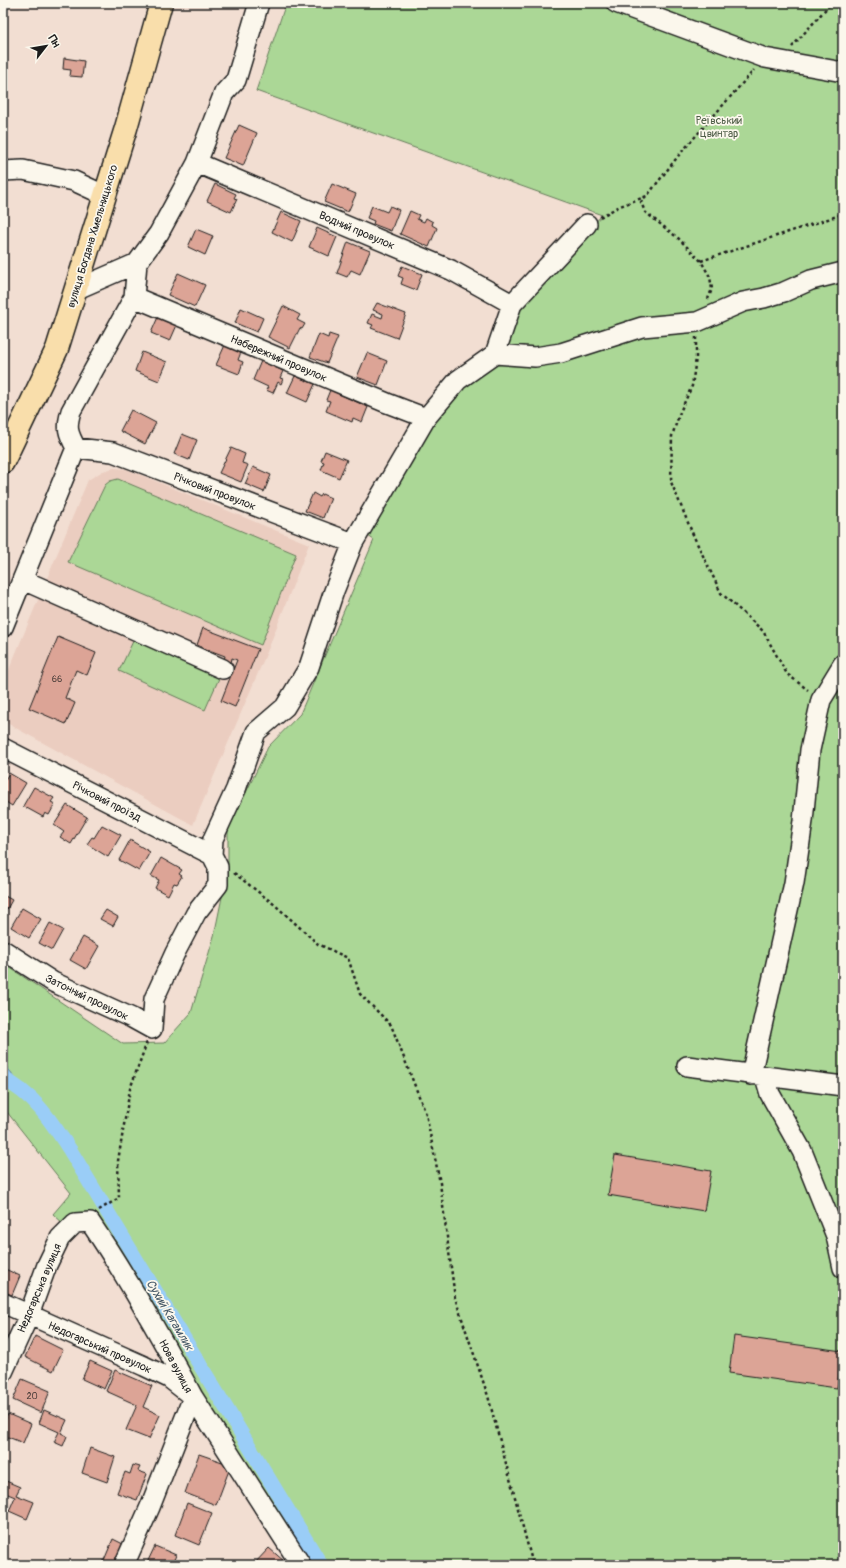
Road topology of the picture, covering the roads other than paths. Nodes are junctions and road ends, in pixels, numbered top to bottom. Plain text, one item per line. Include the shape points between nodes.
1 (161, 3) edge
2 (259, 3) edge
3 (616, 3) edge
4 (843, 72) edge
5 (197, 163) junction
6 (3, 171) edge
7 (104, 195) junction
8 (587, 224) road end
9 (137, 263) junction
10 (843, 272) edge
11 (75, 290) junction
12 (134, 297) junction
13 (512, 304) junction
14 (495, 354) junction
15 (426, 418) junction
16 (76, 448) junction
17 (3, 462) edge
18 (353, 543) junction
19 (23, 580) junction
20 (3, 627) edge
21 (843, 664) edge
22 (223, 669) dead end
23 (3, 748) edge
24 (212, 855) junction
25 (3, 950) edge
26 (687, 1066) dead end
27 (758, 1076) junction
28 (843, 1086) edge
29 (93, 1217) joint
30 (843, 1268) edge
31 (3, 1303) edge
32 (29, 1315) junction
33 (3, 1372) edge
34 (193, 1397) junction
35 (124, 1565) edge
36 (301, 1565) edge

1 - 7 main road, вулиця Богдана Хмельницького via 126,128
2 - 5 street via 236,80 224,92
3 - 4 street via 772,59
5 - 9 street via 159,233
5 - 13 street, Водний провулок via 451,270
6 - 7 street via 24,170 74,181
7 - 11 main road, вулиця Богдана Хмельницького
8 - 13 street
9 - 11 street
9 - 12 street
10 - 14 street via 811,280 784,292 743,302 700,320 642,327 561,353 535,357
11 - 17 main road, вулиця Богдана Хмельницького via 57,349
12 - 15 street, Набережний провулок
12 - 16 street via 71,411 67,424
13 - 14 street
14 - 15 street via 458,380
15 - 18 street
16 - 18 street, Річковий провулок via 113,452
16 - 19 street
18 - 24 street via 309,667 285,707 256,732 236,789 214,839
19 - 20 street
19 - 22 street
21 - 27 street via 821,700 810,750 794,883
23 - 24 street, Річковий проїзд
24 - 25 street, Затонний провулок via 218,867 218,885 196,914 175,953 154,999 152,1029 53,982
26 - 27 street
27 - 28 street
27 - 30 street via 802,1151 836,1236
29 - 32 street, Недогарська вулиця via 75,1223 60,1238
29 - 34 street, Нова вулиця
31 - 32 street, Недогарський провулок
32 - 33 street, Недогарська вулиця
32 - 34 street, Недогарський провулок via 169,1378
34 - 35 street, Нова вулиця via 150,1507
34 - 36 street

